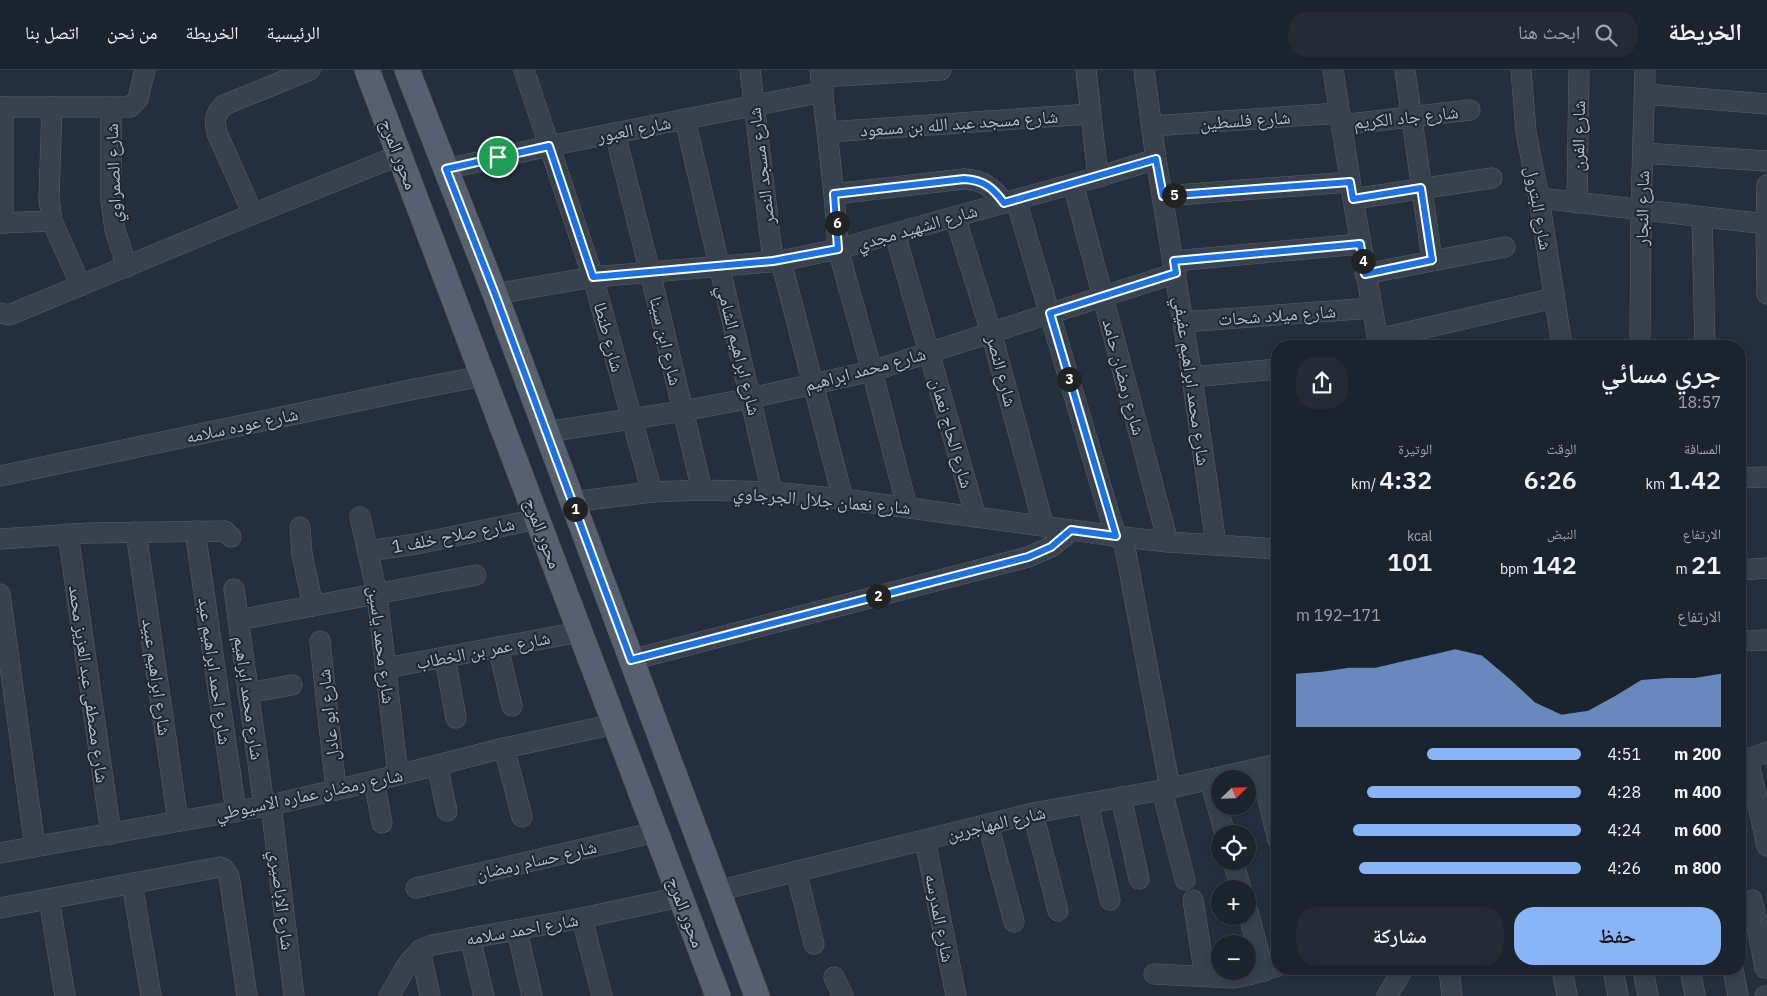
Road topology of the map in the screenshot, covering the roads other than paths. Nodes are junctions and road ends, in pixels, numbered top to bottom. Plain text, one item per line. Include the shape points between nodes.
1 (145, 70) edge
2 (310, 70) edge
3 (367, 70) edge
4 (407, 70) edge
5 (524, 70) edge
6 (750, 70) edge
7 (941, 70) edge
8 (1086, 70) edge
9 (1144, 70) edge
10 (1333, 70) edge
11 (1405, 70) edge
12 (1521, 70) edge
13 (1579, 70) edge
14 (1645, 70) edge
15 (821, 80) edge
16 (1645, 94) junction
17 (61, 101) junction
18 (1767, 104) edge
19 (754, 105) junction
20 (1, 107) edge
21 (111, 108) junction
22 (1470, 110) dead end
23 (1090, 114) junction
24 (1411, 117) junction
25 (685, 119) junction
26 (1340, 119) junction
27 (1152, 126) junction
28 (828, 132) junction
29 (615, 133) junction
30 (549, 146) junction
31 (1643, 153) junction
32 (400, 155) junction
33 (1156, 159) junction
34 (1767, 161) edge
35 (446, 169) junction
36 (1098, 177) junction
37 (1492, 178) dead end
38 (1073, 184) junction
39 (1767, 186) edge
40 (1421, 188) junction
41 (1351, 191) junction
42 (834, 194) junction
43 (1163, 196) junction
44 (1539, 198) junction
45 (1010, 201) junction
46 (1577, 202) junction
47 (1641, 210) junction
48 (253, 214) junction
49 (955, 217) junction
50 (1702, 217) junction
51 (52, 221) junction
52 (2, 223) edge
53 (1766, 224) edge
54 (896, 234) junction
55 (1360, 244) junction
56 (1505, 247) dead end
57 (838, 249) junction
58 (1432, 260) junction
59 (777, 261) junction
60 (719, 266) junction
61 (127, 267) junction
62 (1175, 267) junction
63 (650, 272) junction
64 (1365, 274) junction
65 (593, 277) junction
66 (81, 286) junction
67 (495, 294) junction
68 (1767, 294) edge
69 (1103, 296) junction
70 (1554, 298) junction
71 (1372, 308) junction
72 (0, 313) edge
73 (1050, 313) junction
74 (1183, 322) junction
75 (991, 332) junction
76 (1377, 340) edge
77 (1390, 340) edge
78 (1561, 340) edge
79 (1640, 340) edge
80 (1705, 340) edge
81 (929, 352) junction
82 (1271, 370) edge
83 (872, 371) junction
84 (483, 376) junction
85 (1192, 377) junction
86 (812, 384) junction
87 (751, 398) junction
88 (683, 411) junction
89 (632, 418) junction
90 (546, 432) junction
91 (0, 476) edge
92 (1767, 477) edge
93 (1746, 478) edge
94 (702, 490) junction
95 (652, 492) junction
96 (772, 492) junction
97 (843, 499) junction
98 (572, 502) junction
99 (907, 507) junction
100 (976, 516) junction
101 (360, 517) dead end
102 (538, 519) junction
103 (300, 527) dead end
104 (1044, 527) junction
105 (1071, 530) junction
106 (195, 531) junction
107 (136, 532) junction
108 (68, 534) junction
109 (231, 537) dead end
110 (1120, 537) junction
111 (0, 539) edge
112 (1168, 542) junction
113 (1216, 544) junction
114 (1271, 548) edge
115 (368, 550) junction
116 (1767, 568) edge
117 (1746, 570) edge
118 (476, 574) dead end
119 (234, 590) dead end
120 (0, 594) edge
121 (377, 594) junction
122 (313, 606) junction
123 (238, 620) junction
124 (580, 632) junction
125 (1767, 640) edge
126 (320, 641) dead end
127 (1746, 641) edge
128 (498, 647) junction
129 (444, 658) junction
130 (631, 660) junction
131 (386, 668) junction
132 (292, 685) dead end
133 (248, 693) junction
134 (512, 706) dead end
135 (456, 718) dead end
136 (615, 724) junction
137 (504, 748) junction
138 (1767, 752) edge
139 (1746, 757) edge
140 (437, 766) junction
141 (1269, 766) edge
142 (1746, 772) edge
143 (398, 775) junction
144 (1210, 780) junction
145 (374, 781) junction
146 (1271, 782) edge
147 (1166, 789) junction
148 (336, 790) junction
149 (1121, 797) junction
150 (1088, 803) junction
151 (267, 805) junction
152 (447, 811) dead end
153 (236, 812) junction
154 (1033, 813) junction
155 (522, 816) dead end
156 (178, 822) junction
157 (382, 822) dead end
158 (988, 824) junction
159 (1222, 825) edge
160 (656, 832) junction
161 (110, 834) junction
162 (925, 840) junction
163 (1767, 846) edge
164 (35, 848) junction
165 (0, 853) edge
166 (796, 871) junction
167 (1139, 879) dead end
168 (1185, 880) dead end
169 (132, 883) junction
170 (416, 888) dead end
171 (717, 891) junction
172 (680, 897) junction
173 (49, 899) junction
174 (1110, 900) dead end
175 (1193, 900) dead end
176 (1753, 900) edge
177 (0, 908) edge
178 (1058, 910) dead end
179 (582, 918) junction
180 (1014, 922) dead end
181 (1253, 925) edge
182 (517, 930) junction
183 (470, 938) junction
184 (814, 944) dead end
185 (420, 950) junction
186 (1271, 968) edge
187 (1765, 968) dead end
188 (1154, 974) dead end
189 (1399, 975) edge
190 (1451, 975) edge
191 (1563, 975) edge
192 (1614, 975) edge
193 (1644, 975) edge
194 (1691, 975) edge
195 (1734, 975) edge
196 (1205, 976) junction
197 (834, 977) dead end
198 (65, 996) edge
199 (151, 996) edge
200 (247, 996) edge
201 (294, 996) edge
202 (389, 996) edge
203 (430, 996) edge
204 (484, 996) edge
205 (532, 996) edge
206 (602, 996) edge
207 (718, 996) edge
208 (757, 996) edge
209 (842, 996) edge
210 (956, 996) edge
211 (1387, 996) edge
212 (1452, 996) edge
213 (1566, 996) edge
214 (1618, 996) edge
215 (1648, 996) edge
216 (1695, 996) edge
217 (1738, 996) edge

1 - 21 street via 135,104
2 - 48 street via 224,105 217,112 214,121 218,133
3 - 32 main road, محور المرج
4 - 35 main road, محور المرج
5 - 30 street, شارع طنطا
6 - 19 street, شارع مسجد النصر
7 - 15 street, شارع العبور
8 - 23 street
9 - 27 street, شارع محمد ابراهيم عفيفي
10 - 26 street
11 - 24 street
12 - 44 street, شارع البترول via 1526,132
13 - 46 street, شارع الفرن
14 - 16 street, شارع النجار
15 - 19 street, شارع العبور
15 - 28 street
16 - 18 street
16 - 31 street, شارع النجار
17 - 20 street
17 - 21 street
17 - 51 street via 49,198
19 - 25 street, شارع العبور
19 - 59 street, شارع مسجد النصر
20 - 52 street
21 - 61 street, شارع الصمراوي via 110,201
22 - 24 street, شارع جاد الكريم
23 - 28 street, شارع مسجد عبد الله بن مسعود
23 - 36 street
24 - 26 street, شارع جاد الكريم
24 - 40 street
25 - 29 street, شارع العبور
25 - 60 street, شارع ابراهيم الشامي
26 - 27 street, شارع فلسطين
26 - 41 street
27 - 33 street, شارع محمد ابراهيم عفيفي
28 - 42 street
29 - 30 street, شارع العبور
29 - 63 street, شارع ابن سينا
30 - 35 street, شارع العبور
30 - 65 street, شارع طنطا
31 - 34 street
31 - 47 street, شارع النجار
32 - 48 street
32 - 84 main road, محور المرج
33 - 36 street, شارع الشهيد مجدي
33 - 43 street, شارع محمد ابراهيم عفيفي
35 - 67 main road, محور المرج
36 - 38 street, شارع الشهيد مجدي
37 - 40 street
38 - 45 street, شارع الشهيد مجدي
38 - 69 street, شارع رمضان حامد
39 - 53 street
40 - 41 street
40 - 58 street
41 - 43 street
41 - 55 street
42 - 45 street via 964,179 986,184
42 - 57 street
43 - 62 street, شارع محمد ابراهيم عفيفي
44 - 46 street
44 - 70 street, شارع البترول
45 - 49 street, شارع الشهيد مجدي
45 - 73 street
46 - 47 street
47 - 50 street
47 - 79 street, شارع النجار
48 - 61 street
49 - 54 street, شارع الشهيد مجدي
49 - 75 street, شارع النصر
50 - 53 street
50 - 80 street
51 - 52 street
51 - 66 street
53 - 68 street
54 - 57 street, شارع الشهيد مجدي
54 - 81 street, شارع الحاج نعمان
55 - 62 street, شارع محمد ابراهيم
55 - 64 street
56 - 58 street
57 - 59 street, شارع الشهيد مجدي
57 - 83 street
58 - 64 street
59 - 60 street, شارع الشهيد مجدي
59 - 86 street, شارع مسجد النصر
60 - 63 street, شارع الشهيد مجدي
60 - 87 street, شارع ابراهيم الشامي
61 - 66 street
62 - 69 street, شارع محمد ابراهيم
62 - 74 street, شارع محمد ابراهيم عفيفي
63 - 65 street, شارع الشهيد مجدي
63 - 88 street, شارع ابن سينا
64 - 71 street
65 - 67 street, شارع الشهيد مجدي
65 - 89 street, شارع طنطا
66 - 72 street via 10,316
67 - 90 main road, محور المرج
69 - 73 street, شارع محمد ابراهيم
69 - 112 street, شارع رمضان حامد
70 - 77 street
70 - 78 street, شارع البترول
71 - 74 street, شارع ميلاد شحات
71 - 76 street
73 - 75 street, شارع محمد ابراهيم
73 - 110 street
74 - 85 street, شارع محمد ابراهيم عفيفي
75 - 81 street, شارع محمد ابراهيم
75 - 104 street, شارع النصر
81 - 83 street, شارع محمد ابراهيم
81 - 100 street, شارع الحاج نعمان
82 - 85 street
83 - 86 street, شارع محمد ابراهيم
83 - 99 street
84 - 91 street, شارع عوده سلامه
84 - 102 main road, محور المرج
85 - 113 street, شارع محمد ابراهيم عفيفي
86 - 87 street, شارع محمد ابراهيم
86 - 97 street, شارع مسجد النصر
87 - 88 street, شارع محمد ابراهيم
87 - 96 street, شارع ابراهيم الشامي
88 - 89 street, شارع محمد ابراهيم
88 - 94 street, شارع ابن سينا
89 - 90 street, شارع محمد ابراهيم
89 - 95 street, شارع طنطا
90 - 98 main road, محور المرج
92 - 93 street
94 - 95 street, شارع نعمان جلال الجرجاوي
94 - 96 street, شارع نعمان جلال الجرجاوي
95 - 98 street, شارع نعمان جلال الجرجاوي
96 - 97 street, شارع نعمان جلال الجرجاوي
97 - 99 street, شارع نعمان جلال الجرجاوي
98 - 130 main road, محور المرج
99 - 100 street, شارع نعمان جلال الجرجاوي
100 - 104 street, شارع نعمان جلال الجرجاوي
101 - 115 street, شارع محمد ياسين
102 - 115 street, شارع صلاح خلف 1 via 416,544
102 - 124 main road, محور المرج
103 - 122 street
104 - 105 street, شارع نعمان جلال الجرجاوي
105 - 110 street, شارع نعمان جلال الجرجاوي
105 - 130 street via 1051,547 1028,557
106 - 107 street
106 - 109 street via 225,531
106 - 153 street, شارع احمد ابراهيم عيد
107 - 108 street
107 - 156 street, شارع ابراهيم عبيد
108 - 111 street
108 - 161 street, شارع مصطفى عبد العزيز محمد
110 - 112 street, شارع نعمان جلال الجرجاوي
110 - 147 street
112 - 113 street, شارع نعمان جلال الجرجاوي
113 - 114 street, شارع نعمان جلال الجرجاوي
115 - 121 street, شارع محمد ياسين
116 - 117 street
118 - 121 street
119 - 123 street, شارع محمد ابراهيم
120 - 164 street
121 - 122 street
121 - 131 street, شارع محمد ياسين
122 - 123 street
123 - 133 street, شارع محمد ابراهيم
124 - 128 street, شارع عمر بن الخطاب
124 - 136 main road, محور المرج
125 - 127 street
126 - 148 street, شارع ابو عادل
128 - 129 street, شارع عمر بن الخطاب
128 - 134 street
129 - 131 street, شارع عمر بن الخطاب
129 - 135 street
130 - 171 main road, محور المرج
131 - 143 street, شارع محمد ياسين
132 - 133 street
133 - 151 street, شارع محمد ابراهيم
136 - 137 street, شارع رمضان عماره الاسيوطي
136 - 160 main road, محور المرج
137 - 140 street, شارع رمضان عماره الاسيوطي
137 - 155 street
138 - 139 street
140 - 143 street, شارع رمضان عماره الاسيوطي
140 - 152 street
141 - 144 street, شارع المهاجرين
141 - 146 street
142 - 163 street
143 - 145 street, شارع رمضان عماره الاسيوطي
144 - 147 street, شارع المهاجرين
144 - 159 street
145 - 148 street, شارع رمضان عماره الاسيوطي
145 - 157 street
147 - 149 street, شارع المهاجرين
147 - 168 street
148 - 151 street, شارع رمضان عماره الاسيوطي
149 - 150 street, شارع المهاجرين
149 - 167 street
150 - 154 street, شارع المهاجرين
150 - 174 street
151 - 153 street, شارع رمضان عماره الاسيوطي
151 - 201 street, شارع الاباصيري
153 - 156 street, شارع رمضان عماره الاسيوطي
154 - 158 street, شارع المهاجرين
154 - 178 street
156 - 161 street, شارع رمضان عماره الاسيوطي
158 - 162 street, شارع المهاجرين
158 - 180 street
160 - 170 street, شارع حسام رمضان
160 - 172 main road, محور المرج
161 - 164 street, شارع رمضان عماره الاسيوطي
162 - 166 street, شارع المهاجرين
162 - 210 street, شارع المدرسه
164 - 165 street, شارع رمضان عماره الاسيوطي
166 - 171 street, شارع المهاجرين
166 - 184 street
169 - 173 street
169 - 199 street
169 - 200 street via 215,867 224,869 229,876
171 - 208 main road, محور المرج
172 - 179 street, شارع احمد سلامه
172 - 207 main road, محور المرج
173 - 177 street
173 - 198 street
175 - 196 street
176 - 187 street
179 - 182 street, شارع احمد سلامه
179 - 206 street
181 - 186 street
182 - 183 street, شارع احمد سلامه
182 - 205 street
183 - 185 street, شارع احمد سلامه
183 - 204 street
185 - 202 street via 409,961
185 - 203 street
186 - 196 street via 1233,978
188 - 196 street
189 - 211 street
190 - 212 street
191 - 213 street
192 - 214 street
193 - 215 street
194 - 216 street
195 - 217 street
197 - 209 street

